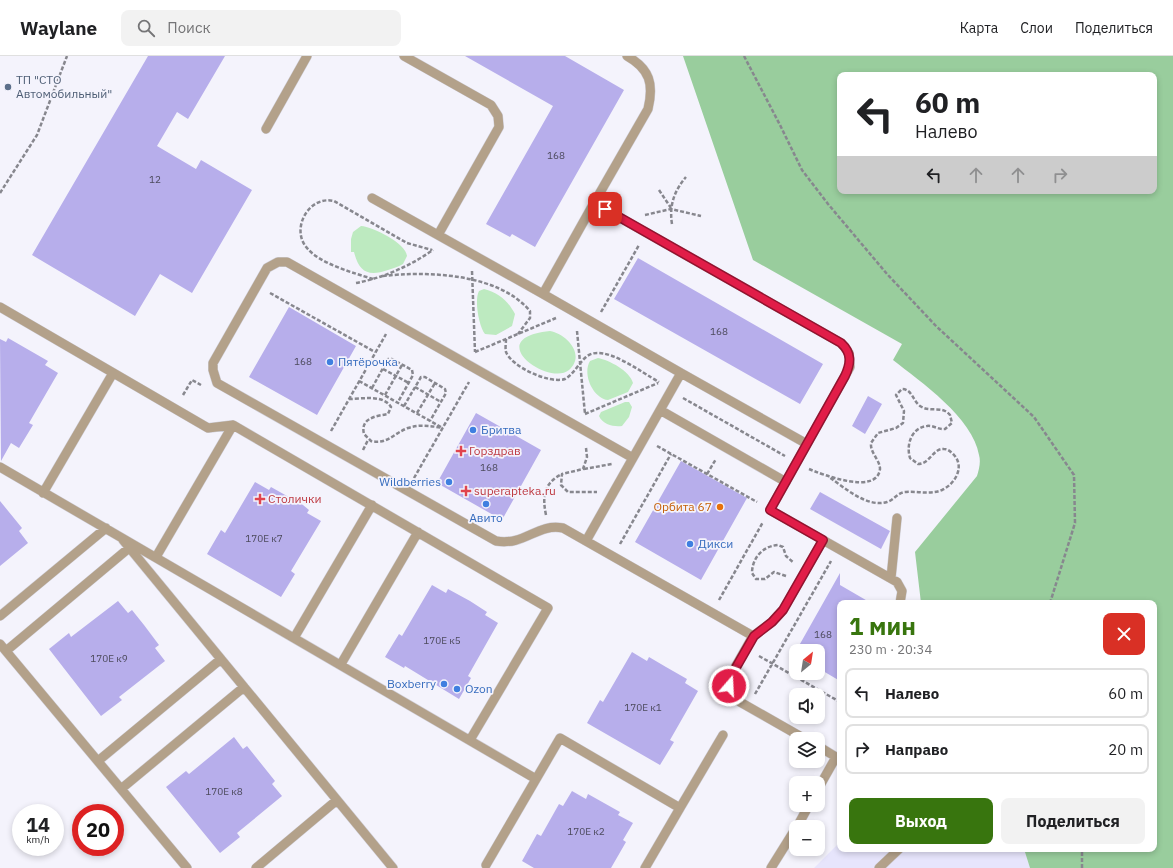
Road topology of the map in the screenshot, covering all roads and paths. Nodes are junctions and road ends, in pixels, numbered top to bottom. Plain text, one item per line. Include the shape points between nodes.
1 (67, 56) edge
2 (307, 56) edge
3 (404, 56) edge
4 (627, 56) edge
5 (744, 56) edge
6 (266, 129) dead end
7 (686, 178) dead end
8 (659, 190) dead end
9 (0, 192) edge
10 (372, 198) dead end
11 (594, 203) junction
12 (671, 209) junction
13 (701, 216) dead end
14 (625, 221) junction
15 (672, 224) dead end
16 (646, 232) junction
17 (438, 235) junction
18 (447, 240) junction
19 (432, 250) junction
20 (472, 254) junction
21 (383, 276) junction
22 (373, 279) junction
23 (472, 280) junction
24 (256, 285) junction
25 (331, 287) junction
26 (543, 294) junction
27 (0, 307) edge
28 (574, 312) junction
29 (393, 322) junction
30 (594, 323) junction
31 (518, 334) junction
32 (506, 339) junction
33 (375, 352) junction
34 (402, 364) junction
35 (580, 364) junction
36 (383, 369) junction
37 (476, 369) junction
38 (113, 373) junction
39 (681, 373) junction
40 (396, 376) junction
41 (359, 381) junction
42 (659, 382) junction
43 (217, 383) junction
44 (409, 383) junction
45 (435, 383) junction
46 (415, 387) junction
47 (372, 388) junction
48 (671, 391) junction
49 (177, 392) dead end
50 (428, 394) junction
51 (385, 395) junction
52 (390, 398) junction
53 (349, 399) junction
54 (398, 402) junction
55 (441, 402) junction
56 (388, 403) junction
57 (404, 406) junction
58 (660, 410) junction
59 (418, 413) junction
60 (430, 421) junction
61 (233, 425) junction
62 (443, 428) junction
63 (584, 430) junction
64 (644, 438) junction
65 (324, 444) junction
66 (807, 444) junction
67 (671, 454) junction
68 (632, 459) junction
69 (797, 462) junction
70 (0, 467) edge
71 (583, 469) junction
72 (562, 474) junction
73 (830, 477) junction
74 (786, 482) junction
75 (407, 491) junction
76 (43, 493) junction
77 (612, 495) junction
78 (372, 505) junction
79 (770, 510) junction
80 (897, 518) dead end
81 (548, 527) junction
82 (106, 528) junction
83 (418, 532) junction
84 (120, 536) junction
85 (823, 540) junction
86 (886, 540) dead end
87 (586, 541) junction
88 (894, 545) junction
89 (130, 548) junction
90 (838, 548) junction
91 (613, 556) junction
92 (156, 557) junction
93 (806, 570) junction
94 (891, 578) junction
95 (798, 583) junction
96 (900, 600) edge
97 (1051, 600) edge
98 (712, 612) junction
99 (0, 616) edge
100 (754, 636) junction
101 (294, 638) junction
102 (3, 647) edge
103 (746, 649) junction
104 (221, 659) junction
105 (341, 664) junction
106 (772, 664) junction
107 (244, 687) junction
108 (837, 700) edge
109 (748, 707) junction
110 (793, 732) edge
111 (723, 735) dead end
112 (470, 740) junction
113 (825, 749) edge
114 (837, 754) edge
115 (837, 756) edge
116 (98, 761) junction
117 (825, 777) edge
118 (536, 778) junction
119 (121, 789) junction
120 (337, 800) junction
121 (680, 808) junction
122 (789, 839) edge
123 (896, 852) edge
124 (1082, 852) edge
125 (488, 867) edge
126 (187, 868) edge
127 (256, 868) edge
128 (393, 868) edge
129 (645, 868) edge
130 (770, 868) edge
131 (879, 868) edge
132 (1082, 868) edge

1 - 9 path via 36,135
2 - 6 lane
3 - 17 lane via 491,105 498,116 499,128
4 - 11 lane via 644,69 651,86 648,109
5 - 97 path via 802,170 828,204 887,274 936,326 1034,416 1074,475 1075,523
7 - 12 path via 676,192
8 - 12 path
10 - 17 lane
11 - 14 lane
11 - 26 lane
12 - 13 path
12 - 14 path
12 - 15 path
14 - 16 lane
16 - 30 path
16 - 66 lane via 846,348 850,367
17 - 18 lane
18 - 19 path
18 - 20 lane
19 - 21 path via 418,260
19 - 22 path via 407,243 334,202 323,200 315,203 300,227 304,245 338,268
20 - 23 path
20 - 26 lane
21 - 22 path
21 - 23 path via 431,274
22 - 25 path
23 - 31 path via 504,292 527,308 531,314 530,318
23 - 32 path via 475,352
24 - 25 lane via 267,268 278,262 287,262
24 - 33 path
24 - 43 lane via 214,363 213,370
25 - 29 lane
26 - 28 lane
27 - 38 lane
28 - 30 lane
28 - 31 path
28 - 35 path
29 - 33 path
29 - 37 lane
30 - 39 lane
31 - 32 path
32 - 35 path via 506,350 511,358 542,378 565,380
33 - 41 path
34 - 36 path via 390,358
34 - 40 path
34 - 44 path via 414,372
35 - 42 path via 593,353 605,352
35 - 42 path via 585,414
36 - 40 path
36 - 47 path
37 - 62 path
37 - 63 lane
38 - 61 lane via 208,428
38 - 76 lane
39 - 42 path
39 - 48 lane
39 - 66 lane
40 - 44 path
40 - 51 path
41 - 47 path
41 - 53 path
43 - 49 path via 212,392 192,380 183,396
43 - 65 lane
44 - 54 path
45 - 46 path via 423,377
45 - 50 path
45 - 55 path via 446,390
46 - 50 path
46 - 57 path
47 - 51 path
48 - 58 lane
48 - 69 path
50 - 55 path
50 - 59 path
51 - 52 path
52 - 54 path
52 - 56 path
53 - 56 path via 375,399
53 - 65 path
54 - 57 path
55 - 60 path
56 - 62 path via 391,409 388,414 365,422 363,431 368,440 384,442 408,428 420,426
57 - 59 path
58 - 64 lane
58 - 74 lane
59 - 60 path
60 - 62 path
61 - 78 lane
61 - 92 lane
62 - 75 path
63 - 68 lane
63 - 71 path via 587,457
64 - 67 path
64 - 68 lane
65 - 75 lane
66 - 69 lane
67 - 79 path
67 - 91 path
68 - 71 path
68 - 77 lane
69 - 73 path
69 - 74 lane
70 - 76 lane
71 - 72 path
72 - 77 path via 561,485 566,491 591,491
72 - 81 path via 551,482 543,495
73 - 73 path via 857,496 875,503 889,501 904,492 924,494 943,490 959,470 958,462 952,453 947,449 940,449 926,462 918,464 910,458 908,448 910,439 918,430 927,426 945,429 952,423 950,415 941,409 924,408 908,390 900,390 896,395 904,411 903,423 896,428 878,433 871,443 880,471 876,477 870,481 858,482
74 - 79 lane
75 - 81 lane via 496,541 519,540
76 - 82 lane
77 - 87 lane
78 - 83 lane
78 - 101 lane
79 - 85 lane
79 - 98 path
80 - 88 lane
81 - 87 lane via 563,528
82 - 84 lane
82 - 99 lane
83 - 105 lane
83 - 112 lane via 548,608
84 - 89 lane
84 - 92 lane
85 - 90 lane
85 - 93 lane
86 - 88 lane
87 - 91 lane
88 - 94 lane
89 - 102 lane
89 - 104 lane
90 - 94 lane
90 - 106 path
91 - 98 lane
92 - 101 lane
93 - 95 lane
93 - 95 path via 788,559 783,547 778,545 763,550 755,561 752,573 756,578 765,579 776,572
94 - 96 lane via 902,591
95 - 100 lane via 776,618
98 - 100 lane
100 - 103 lane
101 - 105 lane
102 - 116 lane
103 - 106 path
103 - 109 lane via 730,678 729,686 734,696
104 - 107 lane
104 - 116 lane
105 - 112 lane
106 - 108 path
106 - 109 path
107 - 119 lane
107 - 120 lane
109 - 110 lane
111 - 121 lane
112 - 118 lane
113 - 114 lane
115 - 117 lane
116 - 119 lane
118 - 121 lane via 560,738
118 - 125 lane
119 - 126 lane
120 - 127 lane
120 - 128 lane
121 - 129 lane
122 - 130 lane
123 - 131 lane
124 - 132 path

